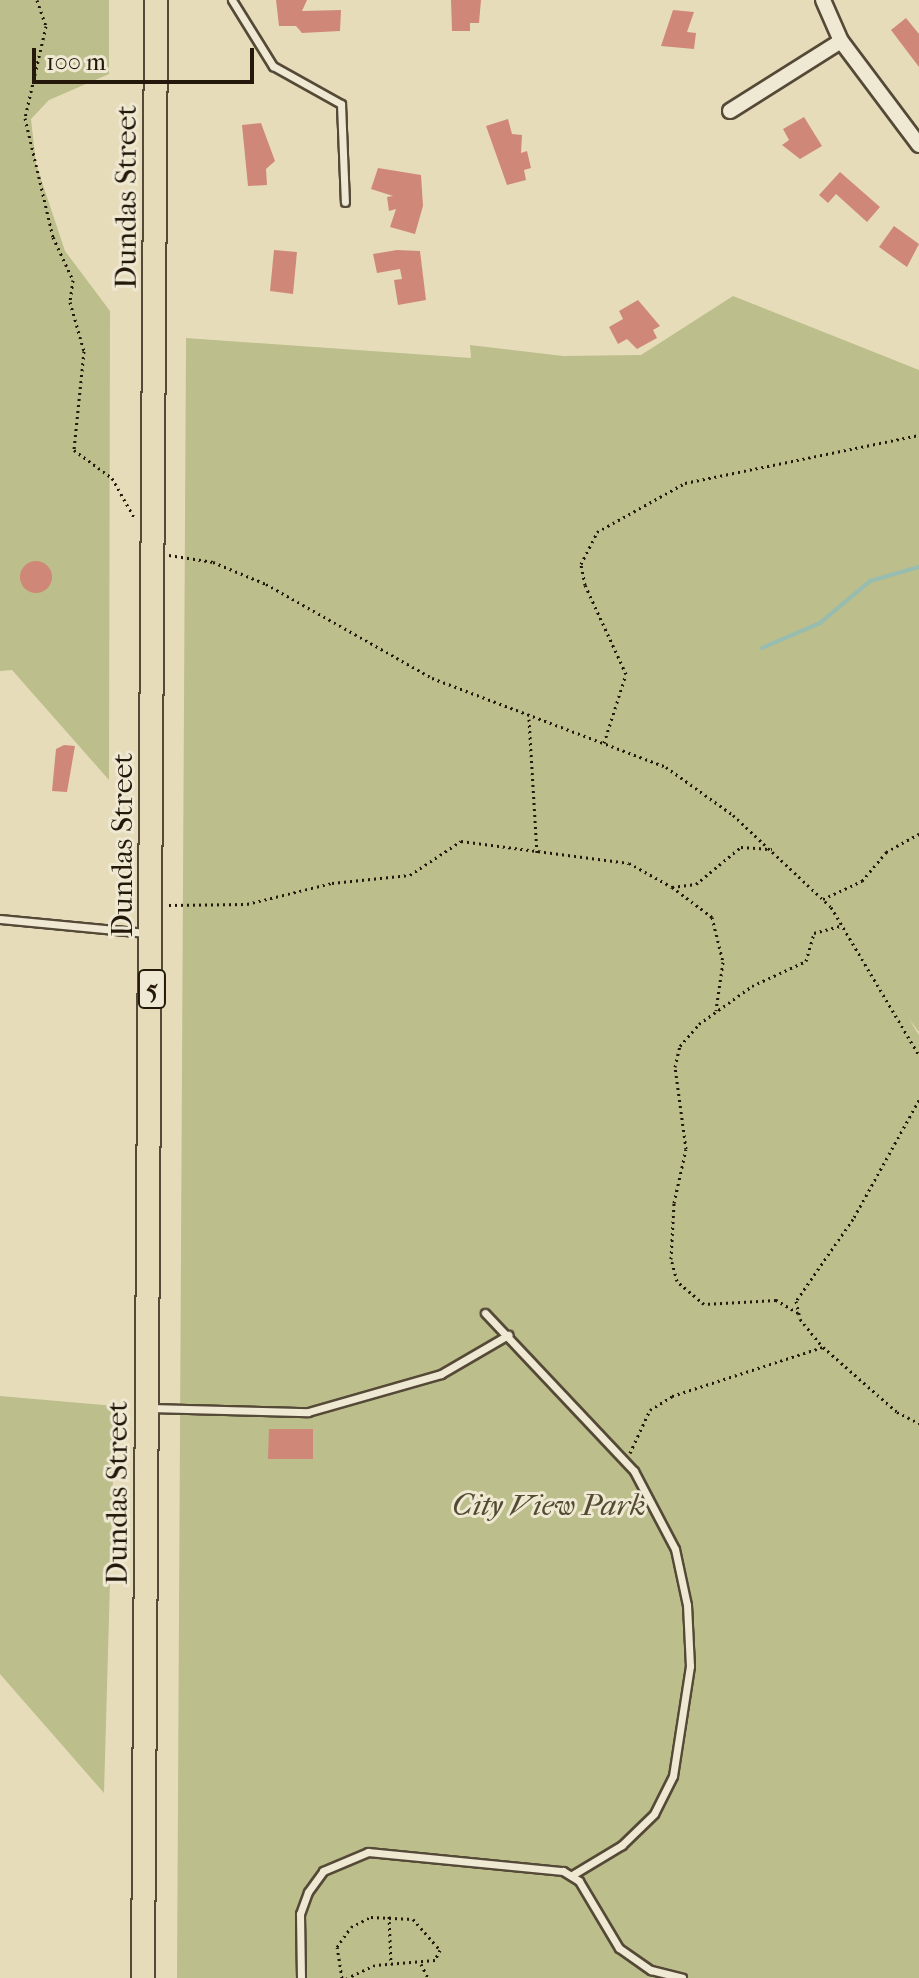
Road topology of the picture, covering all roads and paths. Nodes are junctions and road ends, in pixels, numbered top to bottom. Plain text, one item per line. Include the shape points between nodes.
1 (37, 0) edge
2 (156, 0) edge
3 (232, 0) edge
4 (823, 0) edge
5 (841, 41) junction
6 (730, 111) dead end
7 (919, 145) edge
8 (345, 202) dead end
9 (919, 435) edge
10 (155, 552) junction
11 (529, 719) junction
12 (604, 743) junction
13 (919, 834) edge
14 (772, 849) junction
15 (537, 854) junction
16 (672, 887) junction
17 (823, 899) junction
18 (153, 906) junction
19 (0, 919) edge
20 (840, 926) junction
21 (153, 934) junction
22 (716, 1010) junction
23 (919, 1055) edge
24 (919, 1100) edge
25 (485, 1313) dead end
26 (798, 1313) junction
27 (508, 1335) junction
28 (823, 1347) junction
29 (148, 1408) junction
30 (919, 1423) edge
31 (626, 1463) junction
32 (572, 1875) junction
33 (389, 1916) junction
34 (391, 1964) junction
35 (421, 1964) junction
36 (143, 1978) edge
37 (301, 1978) edge
38 (345, 1978) edge
39 (428, 1978) edge
40 (682, 1978) edge

1 - 10 path via 46,26 25,118 49,225 73,280 70,302 84,351 74,450 112,478
2 - 10 main road, Dundas Street / 5
3 - 8 lane via 273,66 341,104
4 - 5 street
5 - 6 street
5 - 7 street
9 - 12 path via 685,483 597,532 581,564 585,585 626,674
10 - 11 path via 213,562 266,584 432,678
10 - 18 main road, Dundas Street / 5
11 - 12 path
11 - 15 path
12 - 14 path via 666,767
13 - 17 path via 886,852 862,881
14 - 16 path via 741,847 696,884
14 - 17 path
15 - 16 path via 629,863
15 - 18 path via 461,841 410,875 332,883 247,904
16 - 22 path via 712,917 723,962
17 - 20 path
18 - 21 main road, Dundas Street / 5
19 - 21 lane
20 - 22 path via 814,933 806,961
20 - 23 path
21 - 29 main road, Dundas Street / 5
22 - 26 path via 688,1034 675,1067 686,1149 674,1203 674,1270 677,1281 704,1304 776,1300
24 - 26 path via 867,1197 796,1301
25 - 27 lane
26 - 28 path
27 - 29 lane via 441,1374 308,1412
27 - 31 lane
28 - 30 path via 897,1412
28 - 31 path via 672,1396 650,1410
29 - 36 main road, Dundas Street / 5
31 - 32 lane via 656,1504 675,1549 688,1635 684,1721 673,1776 654,1814 622,1845
32 - 37 lane via 392,1852 345,1857 308,1892 300,1914
32 - 40 lane via 619,1948 651,1970
33 - 34 path
33 - 35 path via 413,1919 433,1935 439,1956
33 - 38 path via 360,1921 342,1938 335,1957
34 - 35 path
34 - 38 path
35 - 39 path

